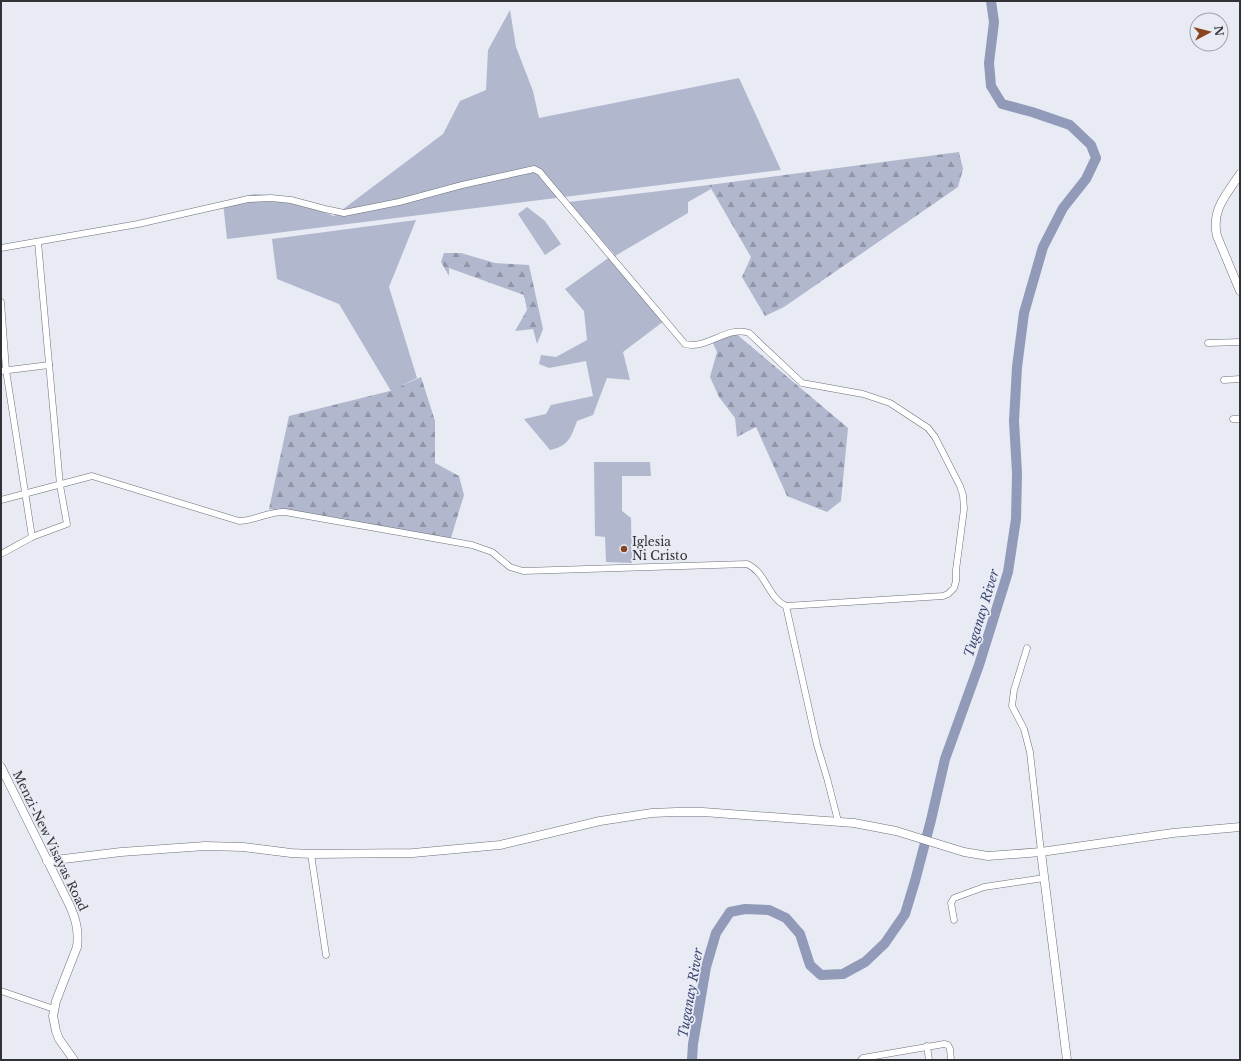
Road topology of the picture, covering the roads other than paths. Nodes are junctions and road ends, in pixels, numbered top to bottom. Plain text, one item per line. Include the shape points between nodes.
1 (1240, 174) edge
2 (38, 242) junction
3 (1, 248) edge
4 (1240, 291) edge
5 (1, 302) edge
6 (2, 330) edge
7 (1240, 342) edge
8 (1208, 343) dead end
9 (49, 365) junction
10 (4, 370) edge
11 (1240, 379) edge
12 (1224, 380) dead end
13 (1233, 419) dead end
14 (1240, 419) edge
15 (60, 485) junction
16 (24, 494) junction
17 (1, 500) edge
18 (32, 537) junction
19 (1, 554) edge
20 (786, 606) junction
21 (1027, 648) dead end
22 (1, 768) edge
23 (838, 821) junction
24 (1240, 827) edge
25 (1041, 852) junction
26 (311, 854) junction
27 (47, 861) junction
28 (1044, 878) junction
29 (954, 920) dead end
30 (326, 955) dead end
31 (1, 991) edge
32 (54, 1009) junction
33 (927, 1046) junction
34 (74, 1060) edge
35 (861, 1060) edge
36 (929, 1060) edge
37 (951, 1060) edge
38 (1067, 1060) edge

1 - 4 street via 1222,201 1215,219 1217,236
2 - 3 street
2 - 9 street
2 - 20 street via 138,224 248,199 291,200 344,212 399,202 530,169 537,170 685,344 696,344 738,332 749,333 802,383 863,394 890,403 928,428 935,437 960,486 964,502 954,588 943,596
5 - 6 street
6 - 10 street
7 - 8 street
9 - 10 street
9 - 15 street
10 - 16 street
11 - 12 street
13 - 14 street
15 - 16 street
15 - 18 street via 67,524
15 - 20 street via 92,476 239,521 274,512 285,512 472,545 492,552 510,567 523,571 747,564 760,573 778,602
16 - 17 street
16 - 18 street
18 - 19 street
20 - 23 street via 817,745
21 - 25 street via 1014,690 1012,706 1027,739
22 - 27 street, Menzi-New Visayas Road
23 - 25 street via 883,828 988,856
23 - 26 street via 703,812 652,813 500,845 413,853
24 - 25 street via 1173,833
25 - 28 street
26 - 27 street via 206,846 121,852
26 - 30 street
27 - 32 street, Menzi-New Visayas Road via 74,915 78,929 77,947
28 - 29 street via 984,887 954,898 951,903
28 - 38 street
31 - 32 street
32 - 34 street, Menzi-New Visayas Road via 56,1031
33 - 35 street
33 - 36 street
33 - 37 street via 948,1045

